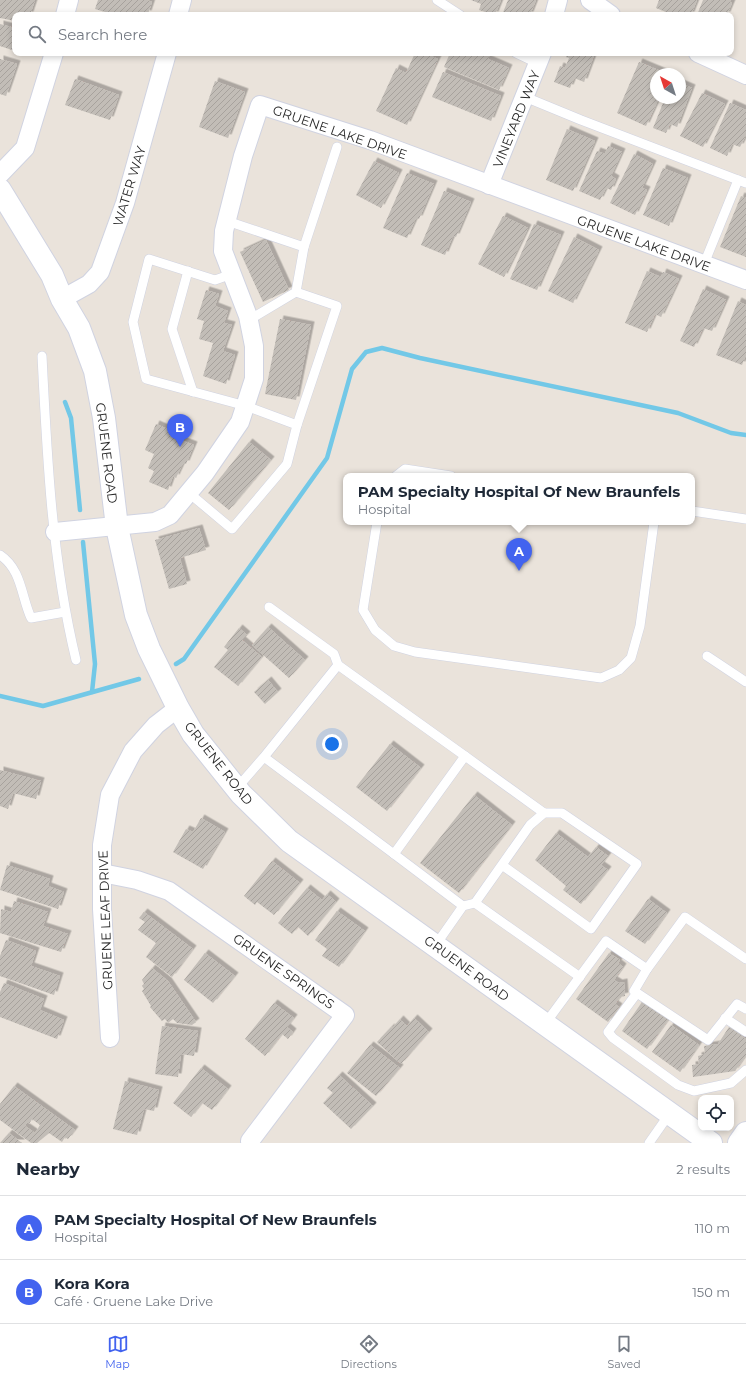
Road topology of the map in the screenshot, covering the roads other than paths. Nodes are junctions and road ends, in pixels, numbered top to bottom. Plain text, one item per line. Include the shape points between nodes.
1 (69, 0) edge
2 (182, 0) edge
3 (437, 0) edge
4 (558, 0) edge
5 (590, 0) edge
6 (66, 12) edge
7 (179, 12) edge
8 (455, 12) edge
9 (555, 12) edge
10 (607, 12) edge
11 (53, 56) edge
12 (166, 56) edge
13 (705, 56) edge
14 (721, 56) edge
15 (540, 58) edge
16 (746, 61) edge
17 (746, 75) edge
18 (525, 97) junction
19 (337, 147) dead end
20 (0, 174) edge
21 (742, 182) edge
22 (489, 185) junction
23 (0, 190) edge
24 (226, 221) junction
25 (304, 247) junction
26 (704, 264) junction
27 (188, 271) junction
28 (232, 274) junction
29 (746, 280) edge
30 (296, 292) junction
31 (62, 299) junction
32 (249, 320) junction
33 (42, 356) dead end
34 (193, 392) junction
35 (246, 406) junction
36 (297, 425) junction
37 (400, 473) edge
38 (431, 473) edge
39 (188, 493) junction
40 (695, 511) edge
41 (746, 519) edge
42 (377, 525) edge
43 (654, 525) edge
44 (117, 527) junction
45 (55, 532) junction
46 (0, 555) edge
47 (269, 606) dead end
48 (65, 612) junction
49 (708, 656) dead end
50 (76, 660) dead end
51 (338, 665) junction
52 (746, 682) edge
53 (178, 708) junction
54 (465, 756) junction
55 (264, 757) junction
56 (236, 789) junction
57 (544, 813) junction
58 (394, 854) junction
59 (502, 865) junction
60 (102, 873) junction
61 (475, 903) junction
62 (463, 906) junction
63 (435, 946) junction
64 (746, 959) edge
65 (647, 969) junction
66 (580, 977) junction
67 (637, 994) junction
68 (746, 1009) edge
69 (725, 1018) junction
70 (545, 1024) junction
71 (746, 1032) edge
72 (110, 1038) dead end
73 (746, 1070) edge
74 (670, 1113) junction
75 (746, 1133) edge
76 (250, 1141) dead end
77 (648, 1143) edge
78 (711, 1143) edge
79 (739, 1143) edge

1 - 6 street
2 - 7 street
3 - 8 lane
4 - 9 street
5 - 10 street
11 - 20 street via 25,148
12 - 31 street, WATER WAY via 125,203 100,272 89,284
13 - 17 street
14 - 16 street
15 - 18 street, VINEYARD WAY
18 - 21 lane
18 - 22 street, VINEYARD WAY
19 - 25 lane
21 - 26 lane
22 - 24 street, GRUENE LAKE DRIVE via 370,140 260,105
22 - 26 street, GRUENE LAKE DRIVE
23 - 31 street, GRUENE ROAD via 42,258
24 - 25 lane
24 - 28 street, GRUENE LAKE DRIVE via 223,251
25 - 30 lane
26 - 29 street, GRUENE LAKE DRIVE
27 - 28 lane via 215,280
27 - 34 lane via 172,329
27 - 34 lane via 149,259 133,322 146,379
28 - 32 street, GRUENE LAKE DRIVE
30 - 32 lane
30 - 36 lane via 337,306
31 - 44 street, GRUENE ROAD via 79,328 95,371 104,418
32 - 35 street, GRUENE LAKE DRIVE via 254,346 254,379
33 - 45 lane via 48,468
34 - 35 lane
35 - 36 lane
35 - 39 street, GRUENE LAKE DRIVE via 240,422 206,473
36 - 39 lane via 287,464 232,529
37 - 38 lane via 405,469
39 - 44 street, GRUENE LAKE DRIVE via 170,515 155,522
40 - 41 lane
42 - 43 lane via 363,610 375,630 394,646 415,652 601,678 619,670 631,658 640,626
44 - 45 street, GRUENE LAKE DRIVE
44 - 53 street, GRUENE ROAD via 136,615 149,649
45 - 48 lane
46 - 48 lane via 22,585 31,618
47 - 51 lane via 334,654
48 - 50 lane
49 - 52 lane
51 - 54 lane
51 - 55 lane
53 - 56 street, GRUENE ROAD via 193,734
53 - 60 street, GRUENE LEAF DRIVE via 156,725 133,751 110,795 102,845
54 - 57 lane
54 - 58 lane
55 - 56 lane
55 - 58 lane
56 - 63 street, GRUENE ROAD via 289,841
57 - 59 lane via 530,825
57 - 59 lane via 562,813 637,864 591,929
58 - 62 lane
59 - 61 lane
60 - 72 street, GRUENE LEAF DRIVE
60 - 76 street, GRUENE SPRINGS via 137,880 169,891 345,1015
61 - 62 lane
61 - 66 lane
62 - 63 lane
63 - 70 street, GRUENE ROAD
64 - 65 lane via 685,916
65 - 66 lane via 606,941
65 - 67 lane via 634,991
66 - 70 lane
67 - 69 lane via 708,1040
67 - 73 lane via 608,1032 678,1085 694,1091 731,1083
68 - 69 lane via 737,1004
69 - 71 lane
70 - 74 street, GRUENE ROAD
74 - 77 lane
74 - 78 street, GRUENE ROAD
75 - 79 street

